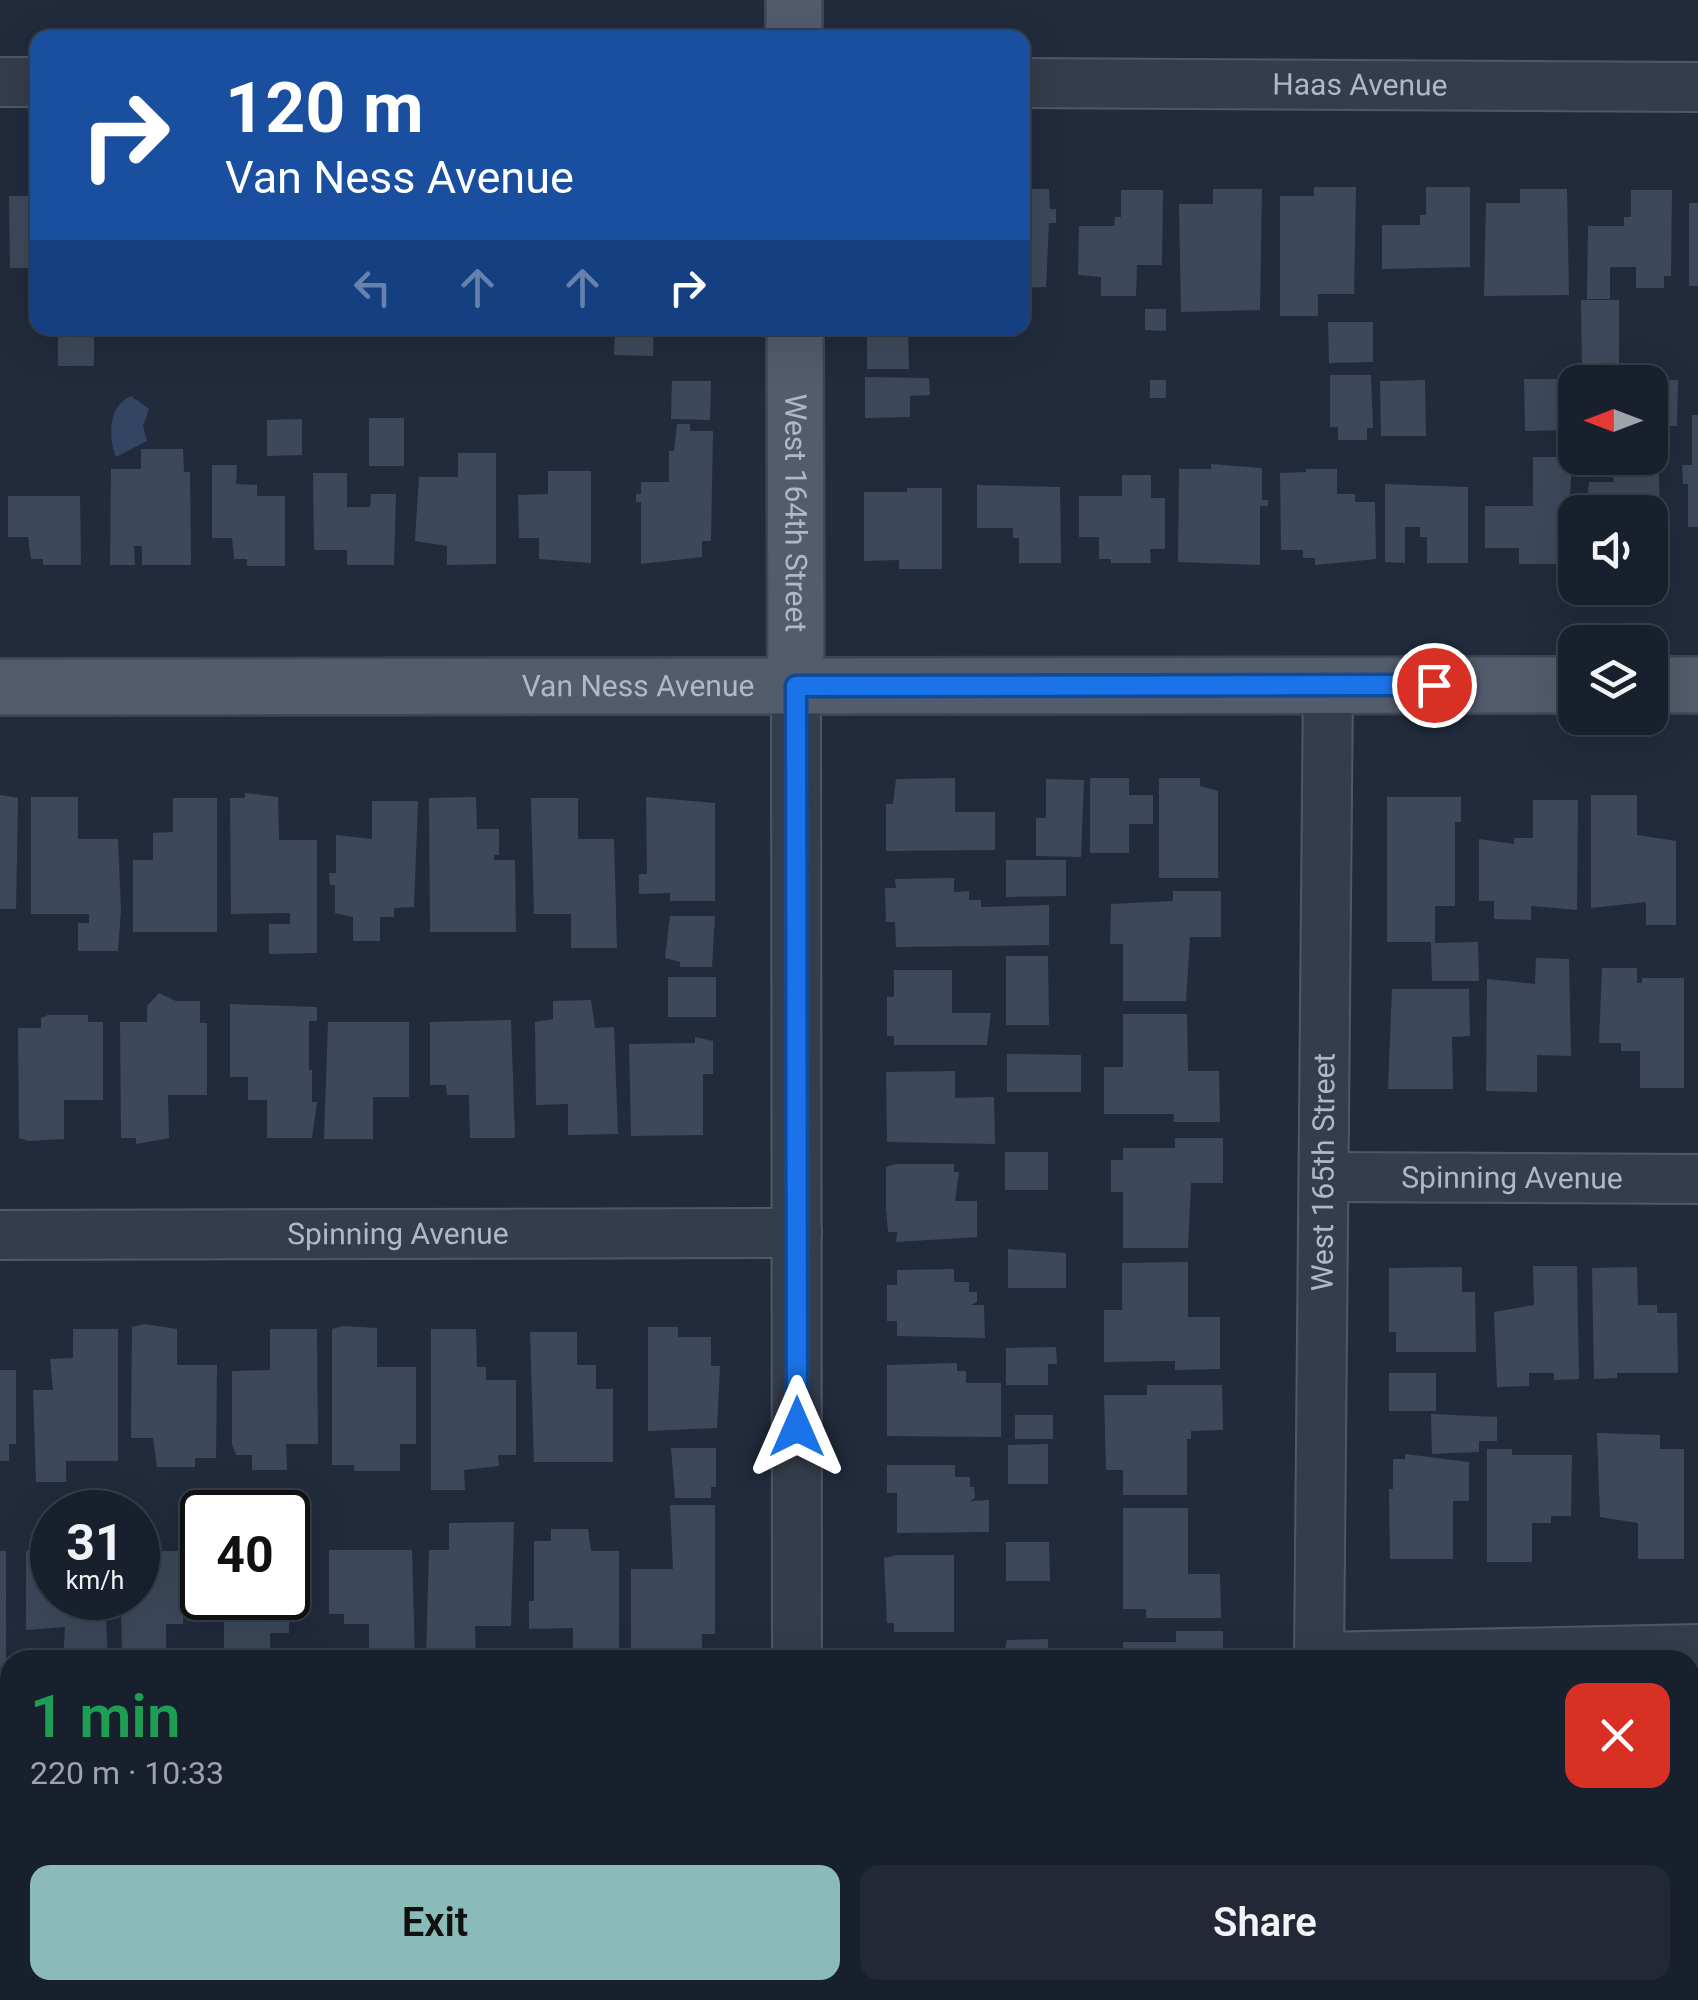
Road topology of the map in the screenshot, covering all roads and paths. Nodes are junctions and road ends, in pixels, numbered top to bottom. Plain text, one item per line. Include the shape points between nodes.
1 (794, 0) edge
2 (794, 30) edge
3 (0, 82) edge
4 (30, 82) edge
5 (1030, 83) edge
6 (1698, 87) edge
7 (795, 335) edge
8 (1558, 685) edge
9 (1668, 685) edge
10 (1698, 685) edge
11 (796, 686) junction
12 (1328, 686) junction
13 (0, 687) edge
14 (1324, 1178) junction
15 (1698, 1179) edge
16 (797, 1233) junction
17 (0, 1235) edge
18 (1698, 1649) edge
19 (797, 1650) edge
20 (1319, 1650) edge
21 (1656, 1650) edge

1 - 2 main road
3 - 4 street
5 - 6 street, Haas Avenue
7 - 11 main road, West 164th Street
8 - 12 main road, Van Ness Avenue
9 - 10 main road
11 - 12 main road, Van Ness Avenue
11 - 13 main road, Van Ness Avenue
11 - 16 street, West 164th Street
12 - 14 street, West 165th Street
14 - 15 street, Spinning Avenue
14 - 20 street, West 165th Street
16 - 17 street, Spinning Avenue
16 - 19 street, West 164th Street
18 - 21 street

